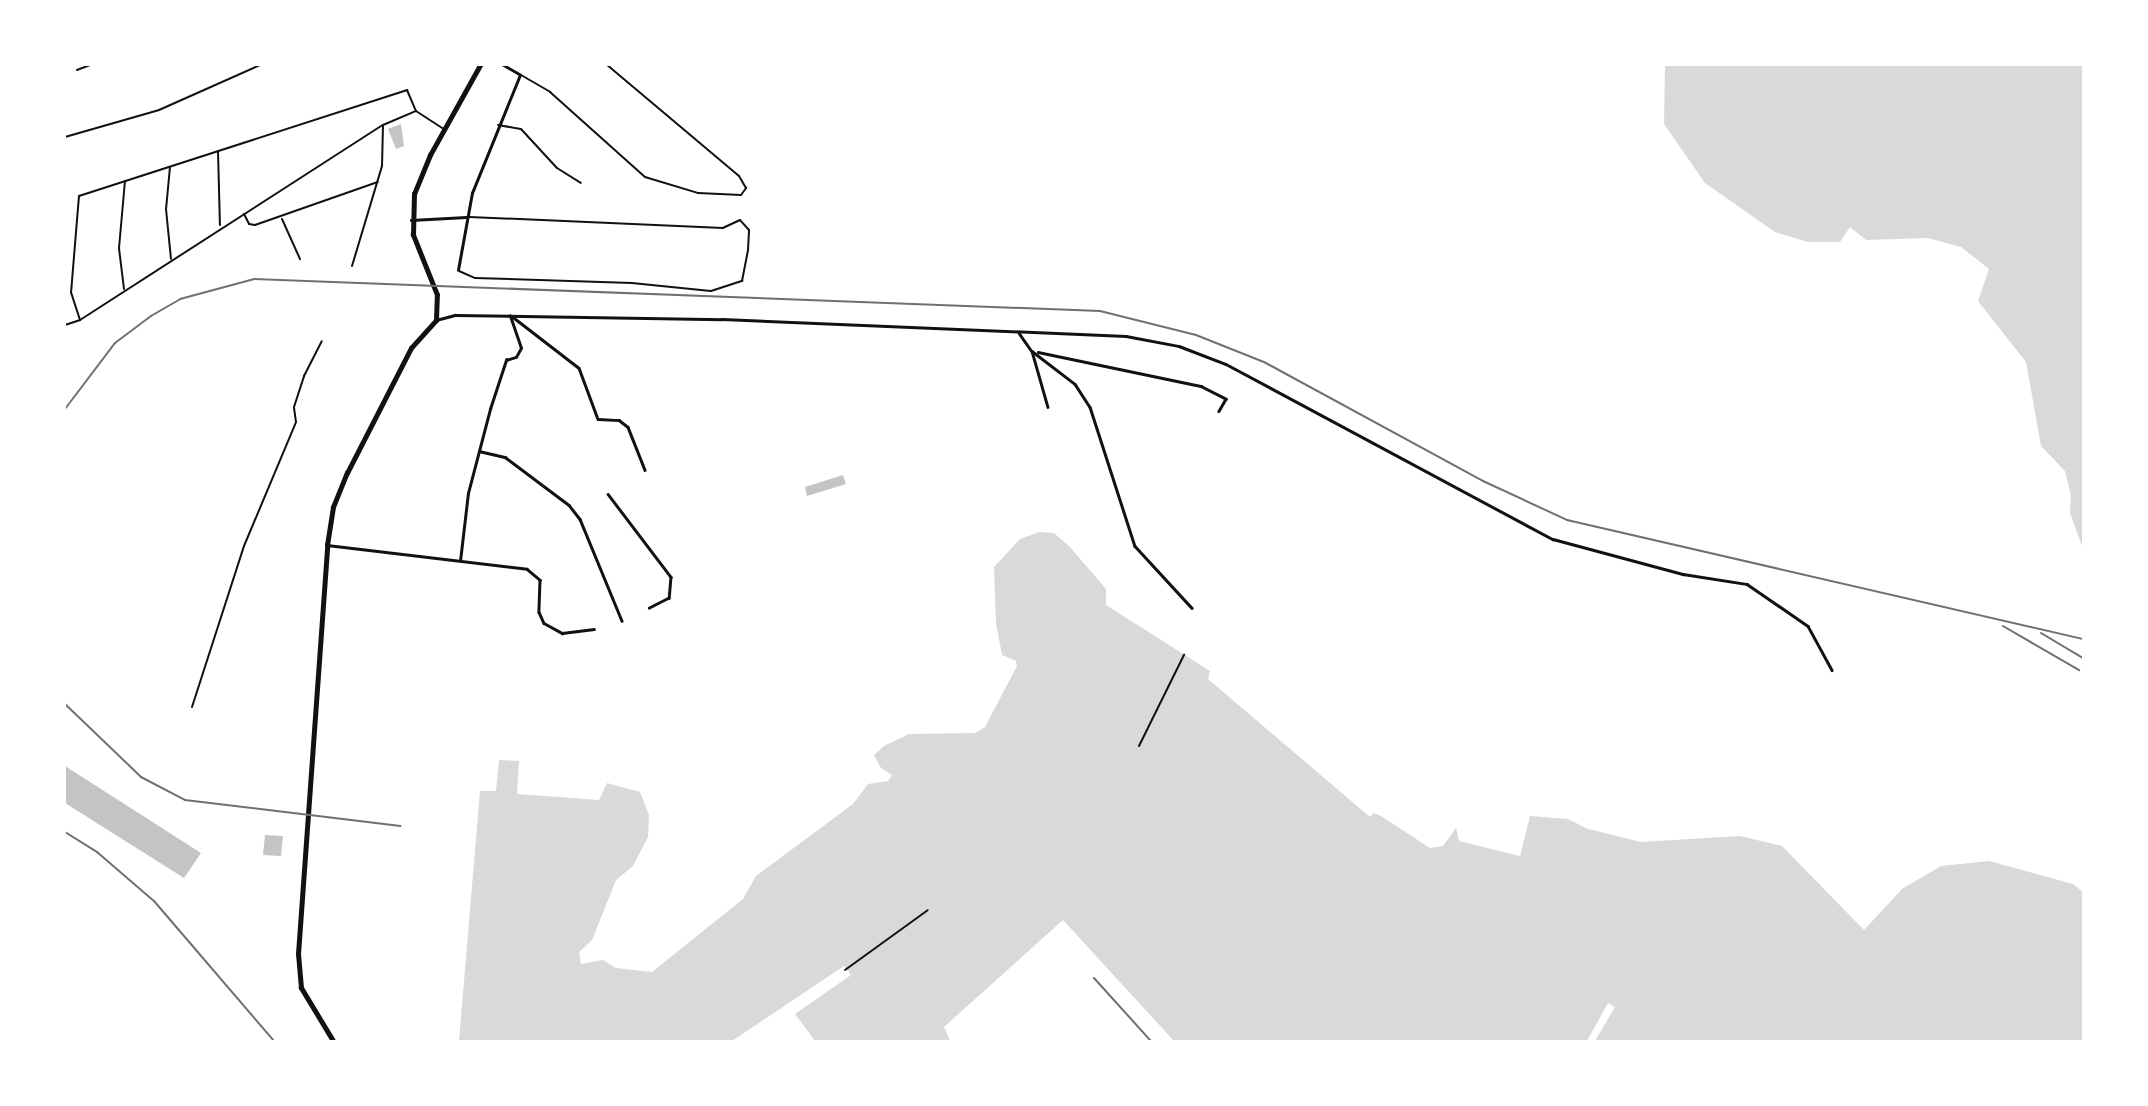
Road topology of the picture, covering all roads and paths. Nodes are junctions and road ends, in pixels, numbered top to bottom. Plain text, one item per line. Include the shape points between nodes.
1 (90, 65) edge
2 (244, 65) edge
3 (261, 65) edge
4 (480, 65) edge
5 (503, 65) edge
6 (607, 65) edge
7 (77, 70) dead end
8 (242, 72) junction
9 (520, 75) junction
10 (416, 111) junction
11 (383, 125) junction
12 (498, 125) junction
13 (444, 129) junction
14 (65, 136) edge
15 (218, 150) junction
16 (170, 166) junction
17 (125, 181) junction
18 (378, 182) junction
19 (581, 183) dead end
20 (244, 214) junction
21 (466, 216) junction
22 (281, 218) junction
23 (411, 220) junction
24 (220, 226) junction
25 (300, 259) dead end
26 (172, 260) junction
27 (352, 266) dead end
28 (458, 270) joint
29 (124, 290) junction
30 (510, 316) junction
31 (80, 320) junction
32 (436, 320) junction
33 (65, 325) edge
34 (1020, 333) junction
35 (321, 341) dead end
36 (1032, 351) junction
37 (1048, 407) dead end
38 (1219, 411) dead end
39 (479, 451) junction
40 (645, 470) dead end
41 (608, 494) dead end
42 (327, 545) junction
43 (460, 562) junction
44 (649, 608) dead end
45 (1192, 608) dead end
46 (622, 621) dead end
47 (594, 629) dead end
48 (1184, 655) dead end
49 (1832, 670) dead end
50 (192, 707) dead end
51 (1139, 746) dead end
52 (928, 910) dead end
53 (845, 970) dead end
54 (333, 1041) edge

1 - 7 lane
2 - 8 lane
3 - 8 lane
4 - 13 main road
5 - 9 street
6 - 9 lane via 739,176 746,188 741,195 698,193 645,177 550,92
8 - 14 lane via 159,110
9 - 12 street
10 - 11 lane
10 - 13 lane
10 - 15 lane via 407,90
11 - 18 lane
11 - 20 lane
12 - 19 lane via 516,126 557,168
12 - 21 street
13 - 23 main road via 417,184
15 - 16 lane
15 - 24 lane
16 - 17 lane
16 - 26 lane via 166,209
17 - 29 lane via 119,248
17 - 31 lane via 79,196 71,293
18 - 22 lane
18 - 27 lane
20 - 22 lane via 249,224 255,225
20 - 24 lane
21 - 23 street
21 - 28 street via 461,239 464,258
21 - 28 lane via 712,228 740,220 749,230 742,281 725,289 475,278
22 - 25 lane
23 - 32 main road via 418,252 437,295
24 - 26 lane
26 - 29 lane
29 - 31 lane
30 - 32 street via 455,315
30 - 34 street via 722,319
30 - 39 street via 521,348 516,357 506,360
30 - 40 street via 579,368 598,419 619,420 628,427
31 - 33 lane
32 - 42 main road via 411,348 347,473 333,507
34 - 36 street
34 - 49 street via 1126,337 1179,346 1226,365 1553,539 1683,574 1747,584 1808,626
35 - 50 lane via 294,407 296,422 244,546
36 - 37 street
36 - 38 street via 1201,386 1226,399
36 - 45 street via 1075,384 1090,407 1135,546
39 - 43 street via 468,493
39 - 46 street via 505,457 569,505 580,519
41 - 44 street via 671,577 669,598
42 - 43 street
42 - 54 main road via 298,954 301,988
43 - 47 street via 536,573 544,623 562,633
48 - 51 path
52 - 53 path

